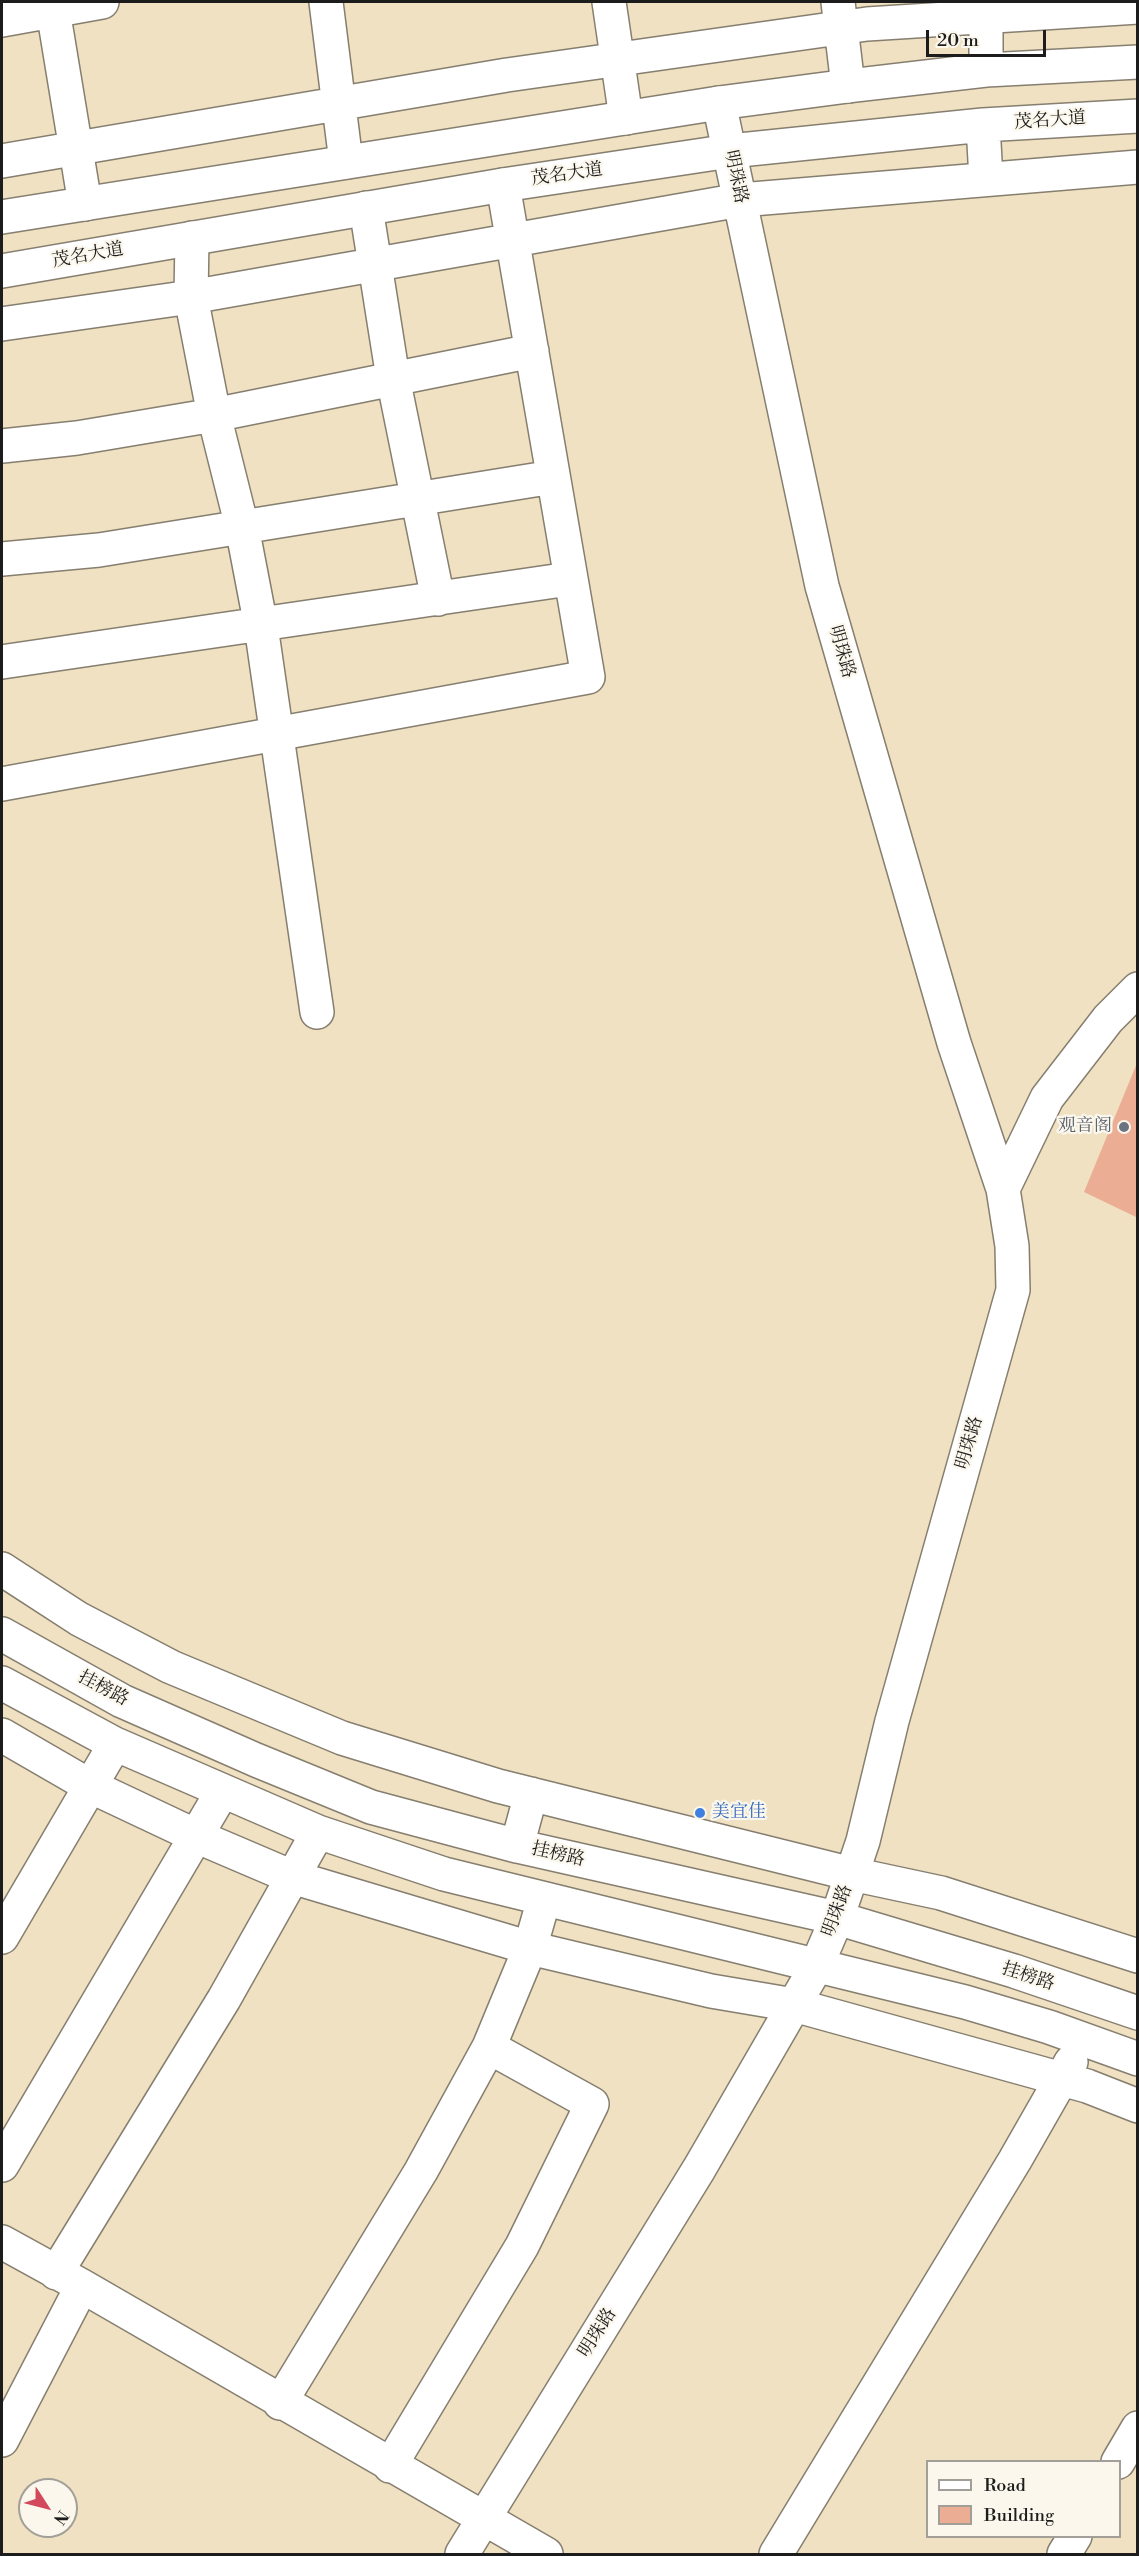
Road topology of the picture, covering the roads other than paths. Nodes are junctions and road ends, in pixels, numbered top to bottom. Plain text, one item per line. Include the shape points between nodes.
1 (102, 2) edge
2 (326, 2) edge
3 (609, 2) edge
4 (1137, 7) edge
5 (53, 10) junction
6 (839, 15) edge
7 (986, 16) junction
8 (2, 20) edge
9 (618, 59) junction
10 (1137, 62) edge
11 (986, 70) junction
12 (849, 86) junction
13 (338, 104) junction
14 (719, 104) junction
15 (1137, 116) edge
16 (626, 118) junction
17 (983, 125) junction
18 (75, 148) junction
19 (730, 151) junction
20 (2, 160) edge
21 (346, 162) junction
22 (1137, 167) edge
23 (986, 179) junction
24 (503, 185) junction
25 (740, 200) junction
26 (85, 204) junction
27 (366, 208) junction
28 (2, 217) edge
29 (192, 238) junction
30 (512, 239) junction
31 (375, 264) junction
32 (2, 271) edge
33 (191, 297) junction
34 (2, 324) edge
35 (532, 351) junction
36 (393, 378) junction
37 (214, 415) junction
38 (2, 446) edge
39 (554, 477) junction
40 (418, 499) junction
41 (242, 527) junction
42 (2, 559) edge
43 (569, 579) junction
44 (438, 599) junction
45 (261, 626) junction
46 (2, 663) edge
47 (277, 734) junction
48 (2, 784) edge
49 (1137, 989) edge
50 (317, 1012) dead end
51 (1003, 1189) junction
52 (2, 1569) edge
53 (67, 1611) junction
54 (2, 1634) edge
55 (41, 1656) junction
56 (2, 1683) edge
57 (2, 1735) edge
58 (115, 1744) junction
59 (90, 1786) junction
60 (222, 1792) junction
61 (531, 1794) junction
62 (318, 1832) junction
63 (196, 1836) junction
64 (517, 1846) junction
65 (852, 1874) junction
66 (292, 1877) junction
67 (544, 1899) junction
68 (837, 1918) junction
69 (2, 1937) edge
70 (530, 1948) junction
71 (1137, 1956) edge
72 (816, 1966) junction
73 (794, 2005) junction
74 (1137, 2013) edge
75 (1084, 2039) junction
76 (489, 2047) junction
77 (1137, 2059) edge
78 (1061, 2080) junction
79 (1137, 2106) edge
80 (2, 2164) edge
81 (2, 2242) edge
82 (69, 2280) junction
83 (280, 2403) junction
84 (1137, 2427) edge
85 (2, 2440) edge
86 (1119, 2460) edge
87 (390, 2466) junction
88 (483, 2519) junction
89 (1074, 2538) edge
90 (462, 2554) edge
91 (546, 2554) edge
92 (776, 2554) edge
93 (1064, 2554) edge

1 - 5 street
2 - 13 street
3 - 9 street
4 - 7 street
5 - 8 street
5 - 18 street
6 - 7 street
6 - 9 street
6 - 12 street
7 - 11 street
9 - 13 street
9 - 16 street
10 - 11 street
11 - 12 street
12 - 14 street
13 - 18 street
13 - 21 street
14 - 16 street
14 - 19 street, 明珠路
15 - 17 street, 茂名大道
16 - 21 street
17 - 19 street, 茂名大道
17 - 23 street
18 - 20 street
18 - 26 street
19 - 24 street, 茂名大道
19 - 25 street, 明珠路
21 - 26 street
22 - 23 street
23 - 25 street
24 - 27 street, 茂名大道
24 - 30 street
25 - 30 street
25 - 51 street, 明珠路 via 822,586 954,1042
26 - 28 street
27 - 29 street, 茂名大道
27 - 31 street
29 - 32 street, 茂名大道
29 - 33 street
30 - 31 street
30 - 35 street
31 - 33 street
31 - 36 street
33 - 34 street
33 - 37 street
35 - 36 street
35 - 39 street
36 - 37 street
36 - 40 street
37 - 38 street
37 - 41 street
39 - 40 street
39 - 43 street
40 - 41 street
40 - 44 street
41 - 42 street via 99,550
41 - 45 street
43 - 44 street
43 - 47 street via 588,676
44 - 45 street
45 - 46 street
45 - 47 street
47 - 48 street
47 - 50 street
49 - 51 street via 1108,1019 1047,1098
51 - 65 street, 明珠路 via 1012,1246 1013,1290
52 - 53 street
53 - 55 street
53 - 61 street via 171,1667 342,1738
54 - 55 street, 挂榜路
55 - 64 street, 挂榜路 via 122,1701 371,1807
56 - 58 street
57 - 59 street
58 - 59 street
58 - 60 street
59 - 63 street
59 - 69 street
60 - 62 street
60 - 63 street
61 - 64 street
61 - 65 street
62 - 66 street
62 - 67 street via 444,1874
63 - 66 street
63 - 80 street
64 - 68 street, 挂榜路
65 - 68 street, 明珠路
65 - 71 street via 941,1893
66 - 70 street
66 - 82 street
67 - 70 street
67 - 72 street
68 - 72 street, 明珠路
68 - 74 street, 挂榜路
70 - 73 street via 711,1991
70 - 76 street
72 - 73 street, 明珠路
72 - 75 street via 965,2002
73 - 78 street
73 - 88 street, 明珠路 via 699,2169
75 - 77 street
75 - 78 street
76 - 83 street via 421,2171
76 - 87 street via 592,2104 522,2247
78 - 79 street
78 - 92 street
81 - 82 street
82 - 83 street
82 - 85 street
83 - 87 street
84 - 86 street
87 - 88 street
88 - 90 street, 明珠路
88 - 91 street
89 - 93 street

